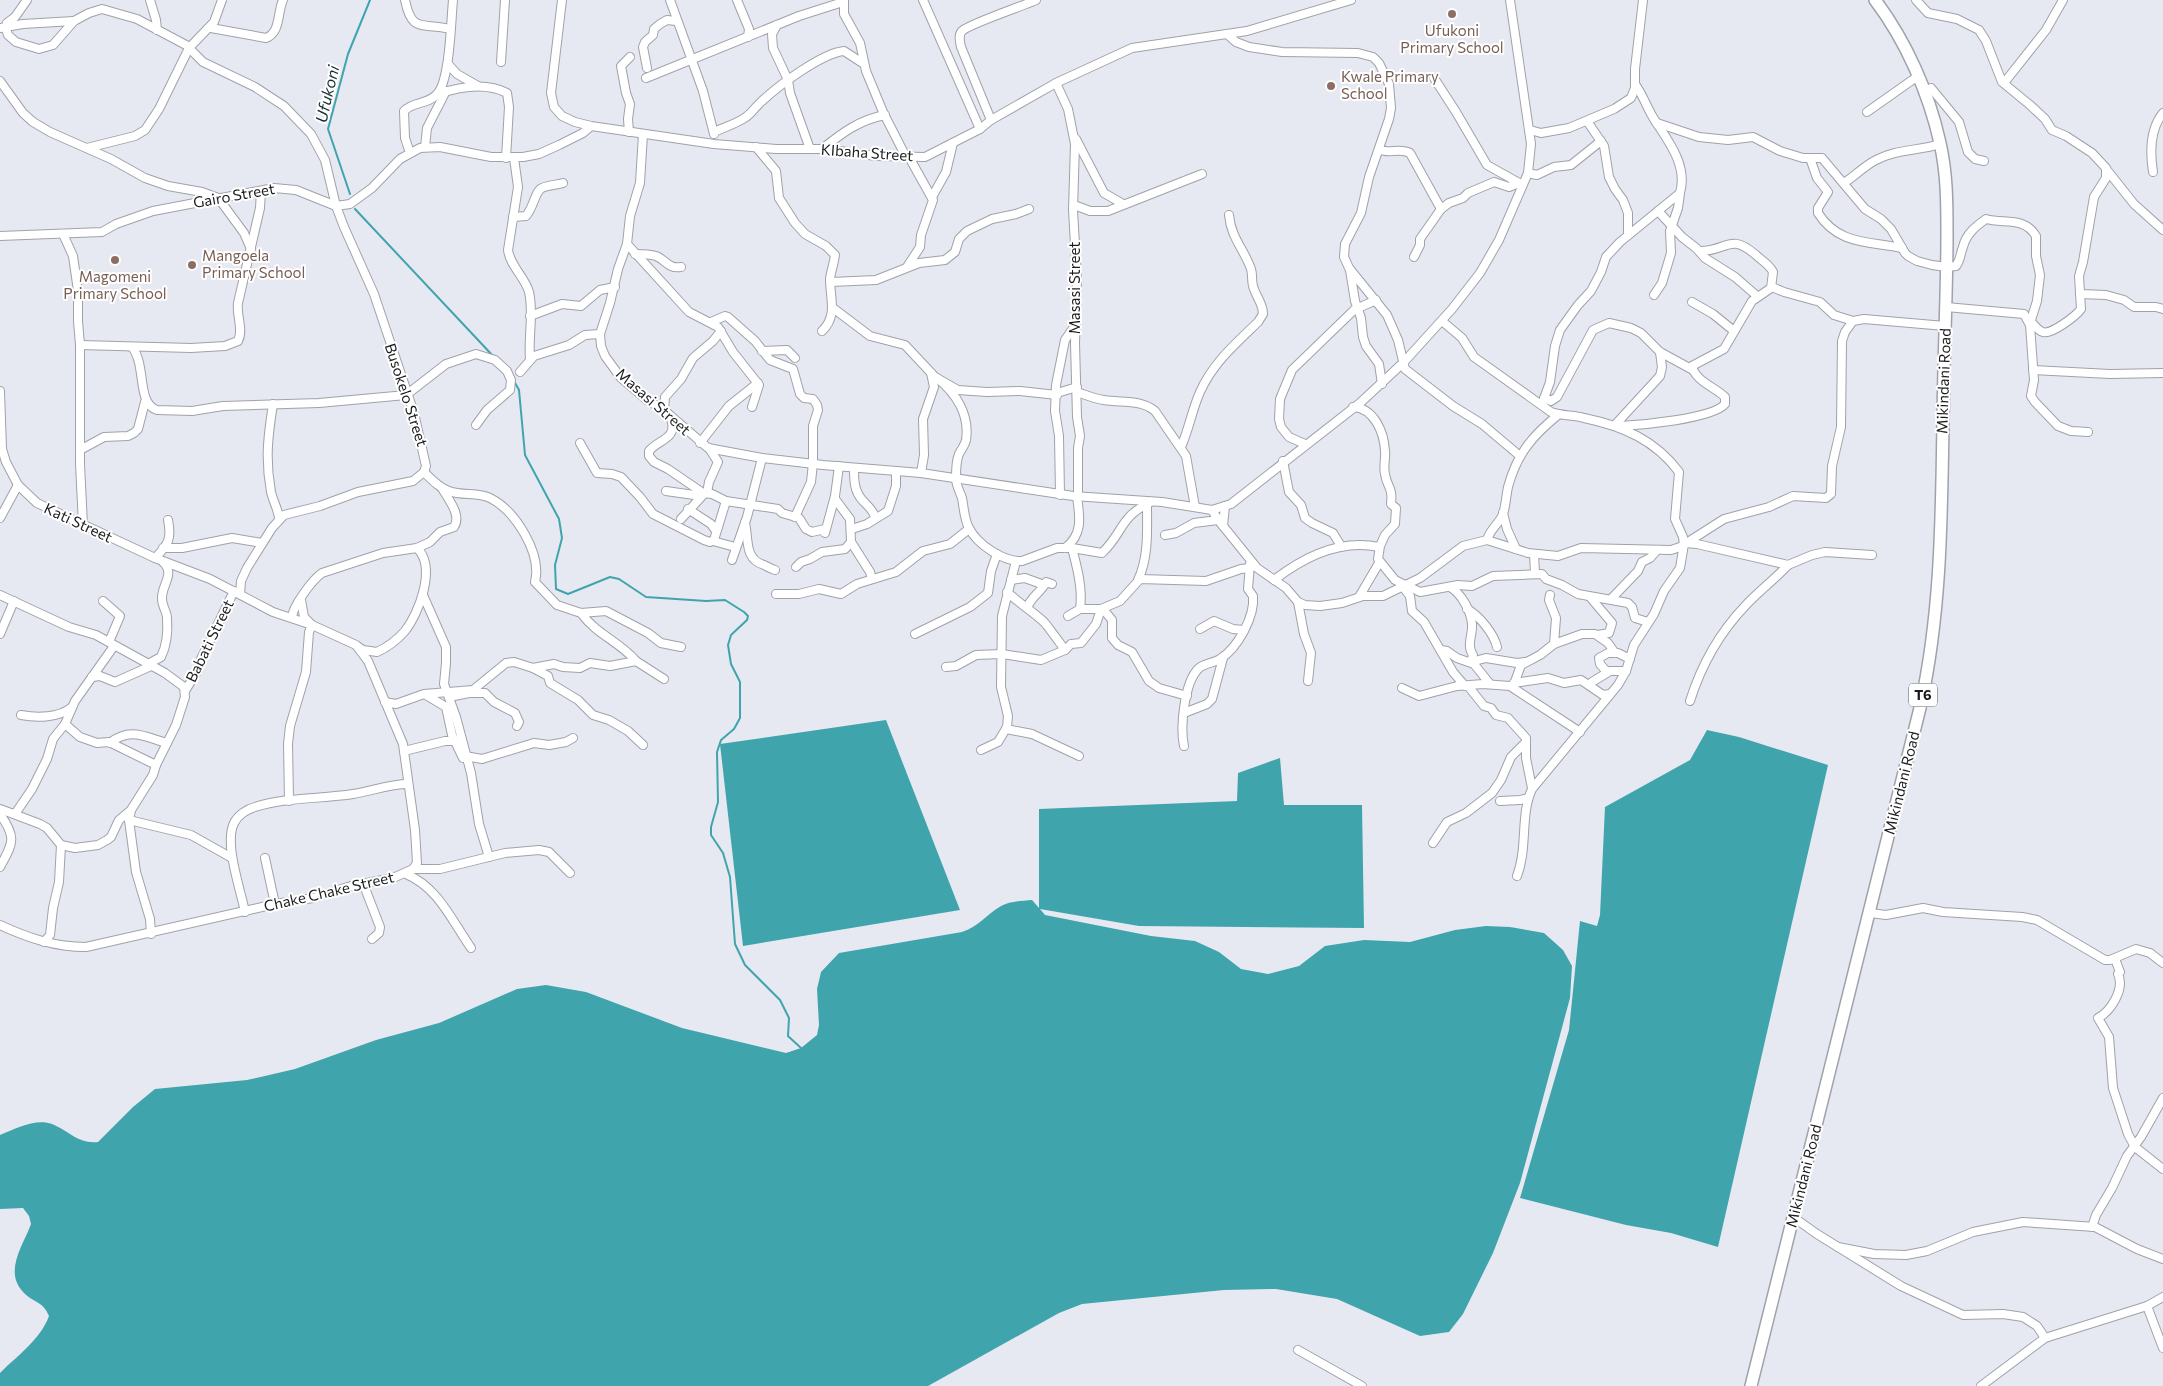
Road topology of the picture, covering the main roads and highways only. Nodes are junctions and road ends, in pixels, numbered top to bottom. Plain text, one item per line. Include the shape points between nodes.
1 (1875, 0) edge
2 (1751, 1386) edge

1 - 2 highway, Mikindani Road / T6 via 1902,41 1918,76 1940,144 1946,198 1942,525 1935,624 1920,708

